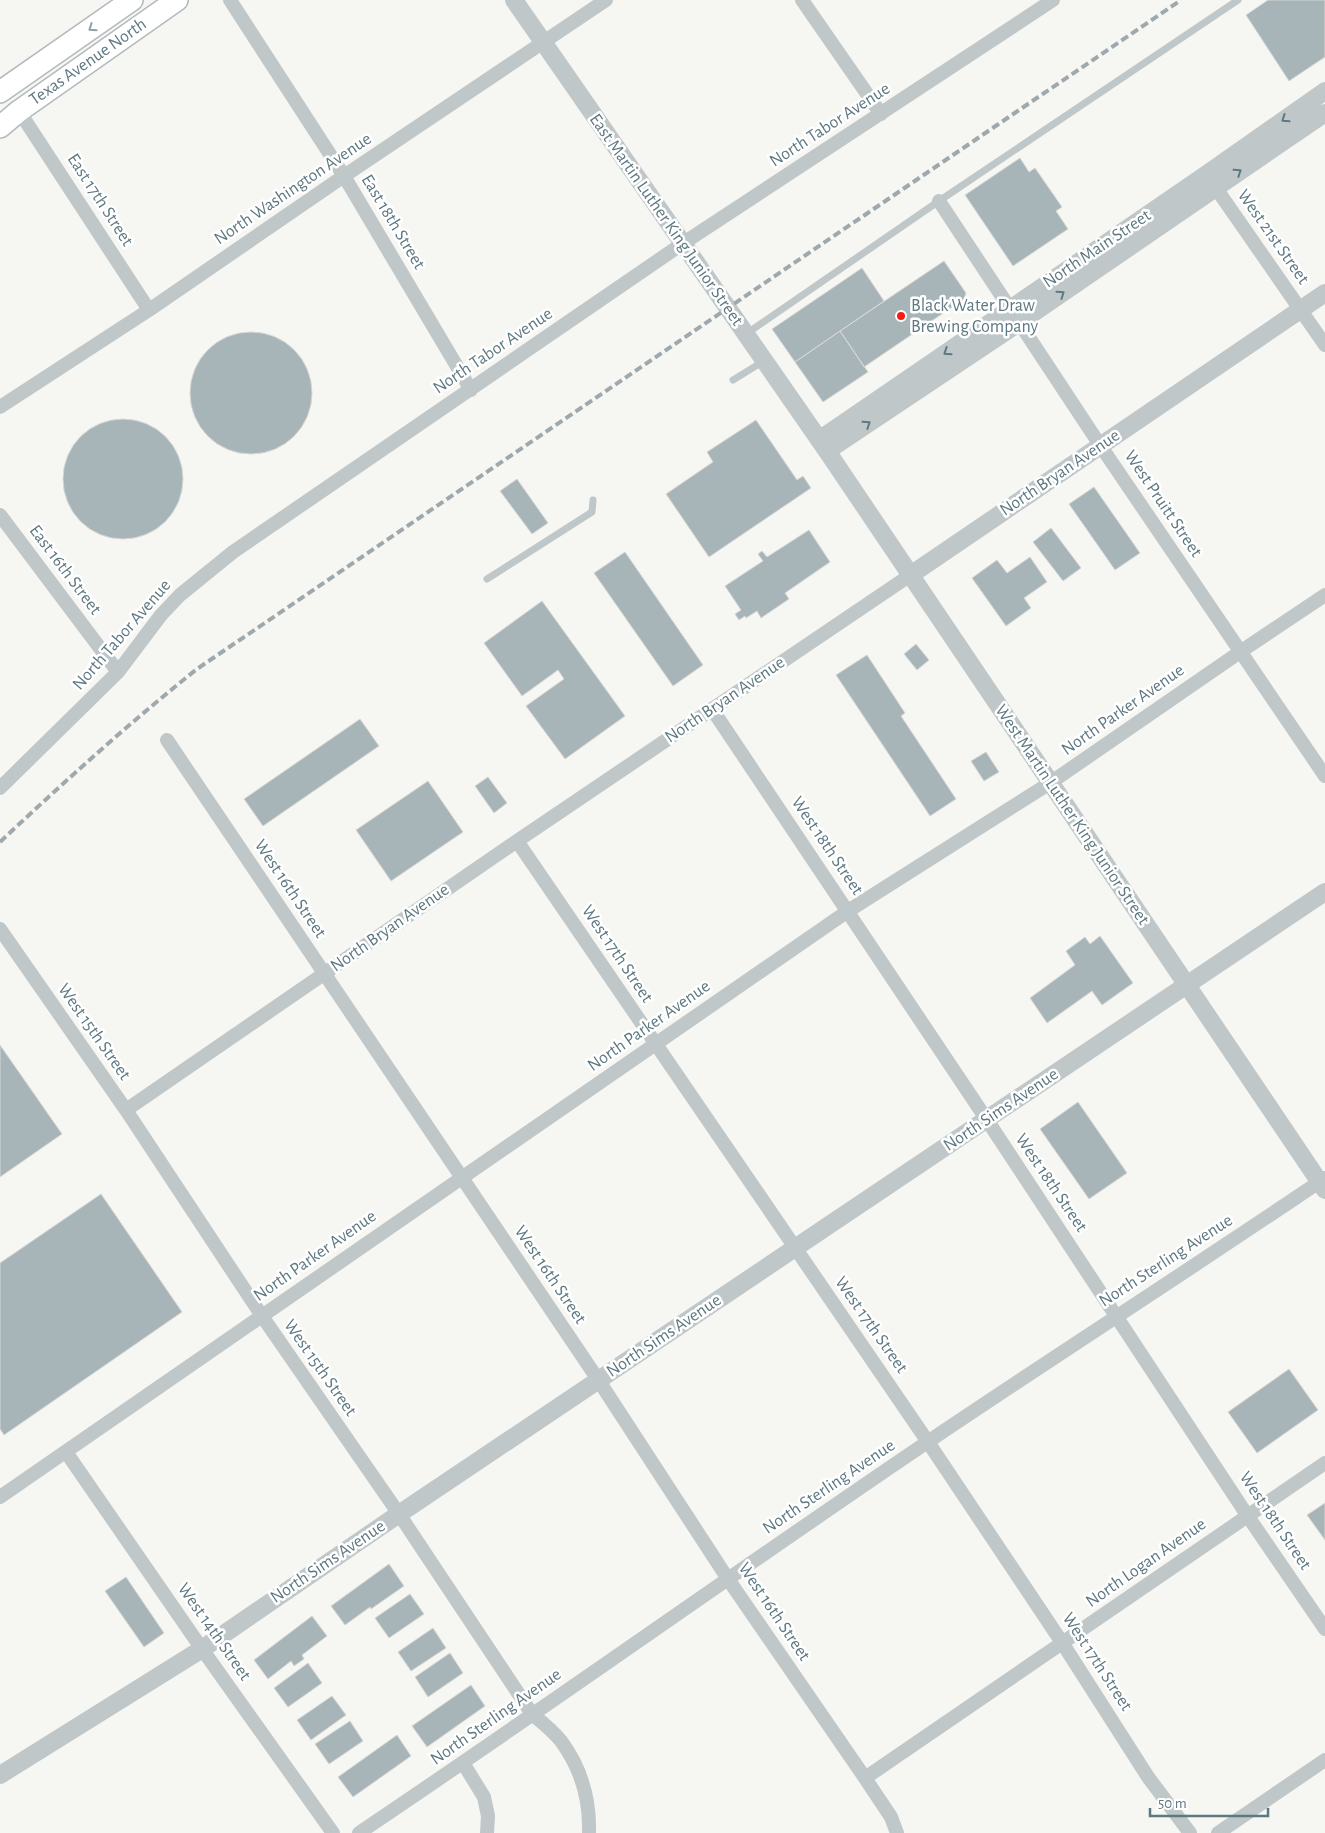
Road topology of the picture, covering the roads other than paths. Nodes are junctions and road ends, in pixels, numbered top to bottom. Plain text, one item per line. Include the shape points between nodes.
1 (132, 0) edge
2 (177, 0) edge
3 (230, 0) edge
4 (514, 0) edge
5 (606, 0) edge
6 (802, 0) edge
7 (1053, 0) edge
8 (1238, 0) edge
9 (544, 42) junction
10 (1, 88) edge
11 (1325, 91) edge
12 (19, 111) junction
13 (1325, 113) edge
14 (881, 114) junction
15 (0, 126) edge
16 (344, 176) junction
17 (1211, 181) junction
18 (939, 201) junction
19 (682, 244) junction
20 (1325, 293) edge
21 (149, 310) junction
22 (1300, 310) junction
23 (1016, 315) junction
24 (745, 334) junction
25 (1325, 345) edge
26 (764, 360) junction
27 (732, 380) dead end
28 (471, 390) junction
29 (0, 407) edge
30 (823, 445) junction
31 (1100, 445) junction
32 (594, 500) dead end
33 (0, 515) edge
34 (910, 576) junction
35 (486, 579) dead end
36 (1325, 595) edge
37 (1240, 652) junction
38 (118, 672) junction
39 (712, 709) junction
40 (167, 740) dead end
41 (1325, 776) edge
42 (1050, 783) junction
43 (0, 788) edge
44 (518, 841) junction
45 (1325, 892) edge
46 (848, 911) junction
47 (0, 929) edge
48 (325, 974) junction
49 (1187, 984) junction
50 (656, 1045) junction
51 (126, 1110) junction
52 (987, 1120) junction
53 (462, 1177) junction
54 (1323, 1183) edge
55 (795, 1249) junction
56 (1116, 1315) junction
57 (262, 1316) junction
58 (598, 1381) junction
59 (928, 1442) junction
60 (66, 1452) junction
61 (1325, 1464) edge
62 (0, 1497) edge
63 (399, 1514) junction
64 (1248, 1515) junction
65 (728, 1579) junction
66 (1325, 1629) edge
67 (1063, 1644) junction
68 (202, 1648) junction
69 (532, 1714) junction
70 (1325, 1760) edge
71 (463, 1763) junction
72 (0, 1775) edge
73 (865, 1778) junction
74 (333, 1833) edge
75 (359, 1833) edge
76 (487, 1833) edge
77 (589, 1833) edge
78 (897, 1833) edge
79 (1190, 1833) edge
80 (1218, 1833) edge

1 -> 10 main road, Texas Avenue North
2 - 12 main road, Texas Avenue North
3 - 16 street, East 18th Street
4 - 9 street, East Martin Luther King Junior Street
5 - 9 street, North Washington Avenue
6 - 14 street
7 - 14 street, North Tabor Avenue
8 - 18 lane
9 - 16 street, North Washington Avenue
9 - 19 street, East Martin Luther King Junior Street
11 -> 17 street, North Main Street
12 - 15 main road, Texas Avenue North
12 - 21 street, East 17th Street
17 -> 13 street, North Main Street
14 - 19 street, North Tabor Avenue
16 - 21 street, North Washington Avenue
16 - 28 street, East 18th Street
17 - 22 street, West 21st Street
17 - 23 street, North Main Street
18 - 23 street, West Pruitt Street
18 - 24 lane
19 - 24 street, East Martin Luther King Junior Street
19 - 28 street, North Tabor Avenue
20 - 22 street, North Bryan Avenue
21 - 29 street, North Washington Avenue
22 - 25 street, West 21st Street
22 - 31 street, North Bryan Avenue
23 - 30 street, North Main Street
23 - 31 street, West Pruitt Street
24 - 26 street, East Martin Luther King Junior Street
26 - 27 lane
26 - 30 street, East Martin Luther King Junior Street
28 - 38 street, North Tabor Avenue via 208,571 161,615
30 - 34 street, West Martin Luther King Junior Street
31 - 34 street, North Bryan Avenue
31 - 37 street, West Pruitt Street
32 - 35 lane via 592,512
33 - 38 street, East 16th Street
34 - 39 street, North Bryan Avenue
34 - 42 street, West Martin Luther King Junior Street
36 - 37 street, North Parker Avenue
37 - 41 street, West Pruitt Street
37 - 42 street, North Parker Avenue
38 - 43 street, North Tabor Avenue
39 - 44 street, North Bryan Avenue
39 - 46 street, West 18th Street
40 - 48 street, West 16th Street
42 - 46 street, North Parker Avenue
42 - 49 street, West Martin Luther King Junior Street
44 - 48 street, North Bryan Avenue
44 - 50 street, West 17th Street
45 - 49 street, North Sims Avenue
46 - 50 street, North Parker Avenue
46 - 52 street, West 18th Street
47 - 51 street, West 15th Street
48 - 51 street, North Bryan Avenue
48 - 53 street, West 16th Street
49 - 52 street, North Sims Avenue
49 - 54 street, West Martin Luther King Junior Street
50 - 53 street, North Parker Avenue
50 - 55 street, West 17th Street
51 - 57 street, West 15th Street
52 - 55 street, North Sims Avenue
52 - 56 street, West 18th Street
53 - 57 street, North Parker Avenue
53 - 58 street, West 16th Street
54 - 56 street, North Sterling Avenue
55 - 58 street, North Sims Avenue
55 - 59 street, West 17th Street
56 - 59 street, North Sterling Avenue
56 - 64 street, West 18th Street
57 - 60 street, North Parker Avenue
57 - 63 street, West 15th Street
58 - 63 street, North Sims Avenue
58 - 65 street, West 16th Street
59 - 65 street, North Sterling Avenue
59 - 67 street, West 17th Street
60 - 62 street, North Parker Avenue
60 - 68 street, West 14th Street
61 - 64 street, North Logan Avenue
63 - 68 street, North Sims Avenue
63 - 69 street, West 15th Street
64 - 66 street, West 18th Street
64 - 67 street, North Logan Avenue
65 - 69 street, North Sterling Avenue
65 - 73 street, West 16th Street
67 - 73 street, North Logan Avenue
67 - 79 street, West 17th Street via 1148,1777
68 - 72 street, North Sims Avenue
68 - 74 street, West 14th Street
69 - 71 street, North Sterling Avenue
69 - 77 street, West 15th Street via 560,1740 573,1759 583,1783 589,1812
70 - 80 street
71 - 75 street, North Sterling Avenue
71 - 76 street via 484,1797
73 - 78 street, West 16th Street

